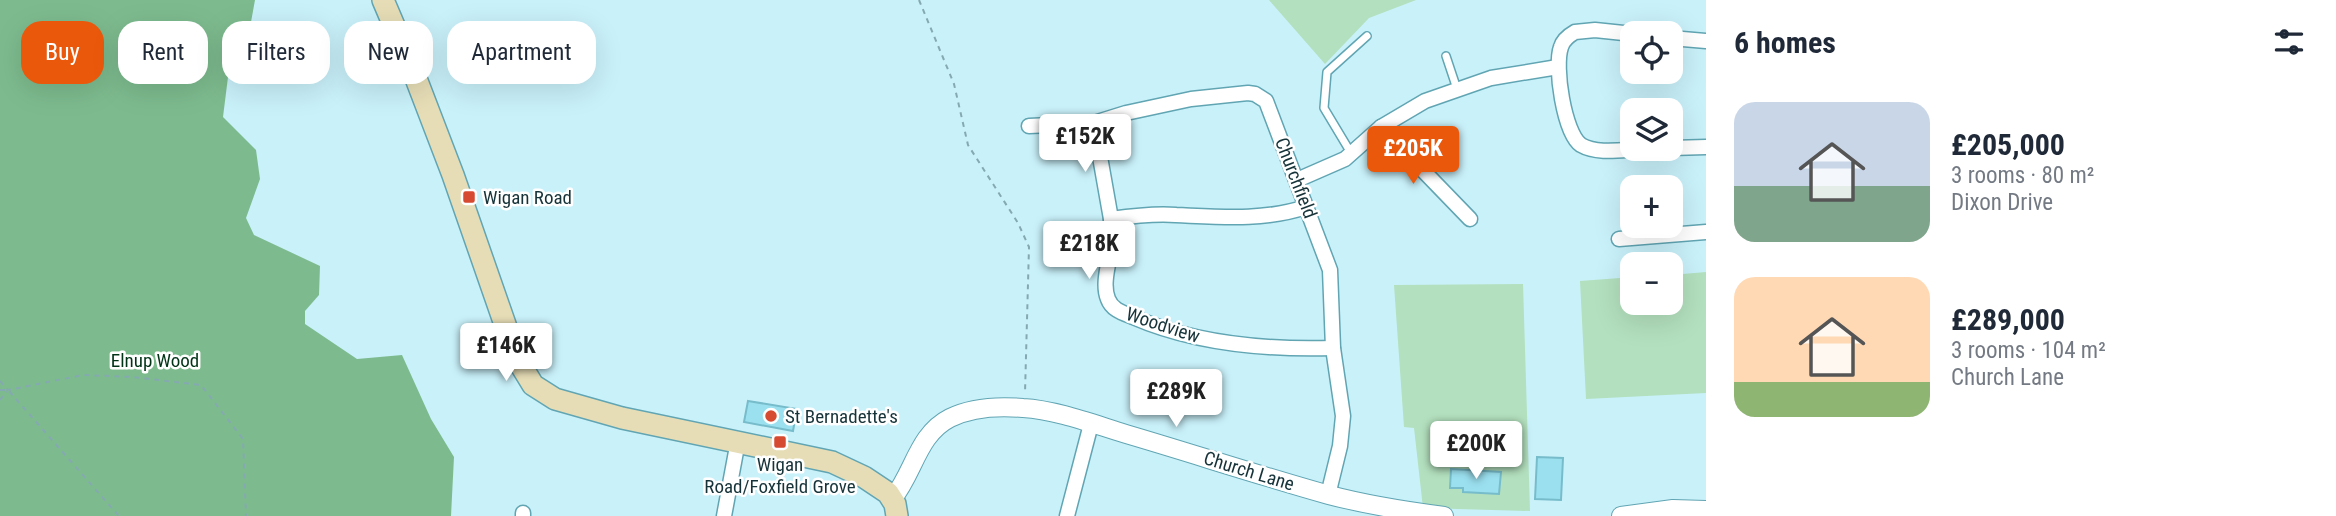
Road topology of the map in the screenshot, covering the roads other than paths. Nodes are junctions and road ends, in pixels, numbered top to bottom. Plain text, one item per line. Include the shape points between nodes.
1 (383, 0) edge
2 (1620, 33) edge
3 (1367, 36) dead end
4 (1683, 39) edge
5 (1706, 41) edge
6 (1446, 56) dead end
7 (1558, 67) junction
8 (1457, 89) junction
9 (1094, 123) junction
10 (1029, 126) dead end
11 (1381, 127) junction
12 (1706, 147) edge
13 (1683, 148) edge
14 (1620, 150) edge
15 (1351, 153) junction
16 (1297, 180) junction
17 (1306, 206) junction
18 (1111, 219) junction
19 (1471, 219) dead end
20 (1706, 232) edge
21 (1619, 239) dead end
22 (1333, 348) junction
23 (1091, 424) junction
24 (738, 441) junction
25 (1328, 495) junction
26 (895, 507) edge
27 (1706, 510) edge
28 (724, 516) edge
29 (1067, 516) edge
30 (1444, 516) edge
31 (1621, 516) edge

1 - 24 main road via 453,175 508,333 533,385 555,399 595,411
2 - 7 street via 1575,32 1561,46
3 - 15 lane via 1327,72 1324,108
4 - 5 street
6 - 8 lane
7 - 8 street
7 - 14 street via 1568,125 1578,142 1598,150
8 - 11 street via 1425,101
9 - 10 street, Churchfield
9 - 16 street, Churchfield via 1191,99 1255,94 1269,107
9 - 18 street, Woodview
11 - 15 street
11 - 19 street
12 - 13 street
15 - 16 street via 1333,166
16 - 17 street, Churchfield
17 - 18 street via 1247,218 1166,215
17 - 22 street, Churchfield via 1330,270
18 - 22 street, Woodview via 1106,293 1118,311 1194,337 1279,348
20 - 21 street
22 - 25 street, Churchfield via 1343,427
23 - 25 street, Church Lane
23 - 26 street, Church Lane via 1024,408 996,407 958,415 939,425 922,444
23 - 29 street
24 - 26 main road via 832,462 864,477
24 - 28 street
25 - 30 street, Church Lane
27 - 31 street

